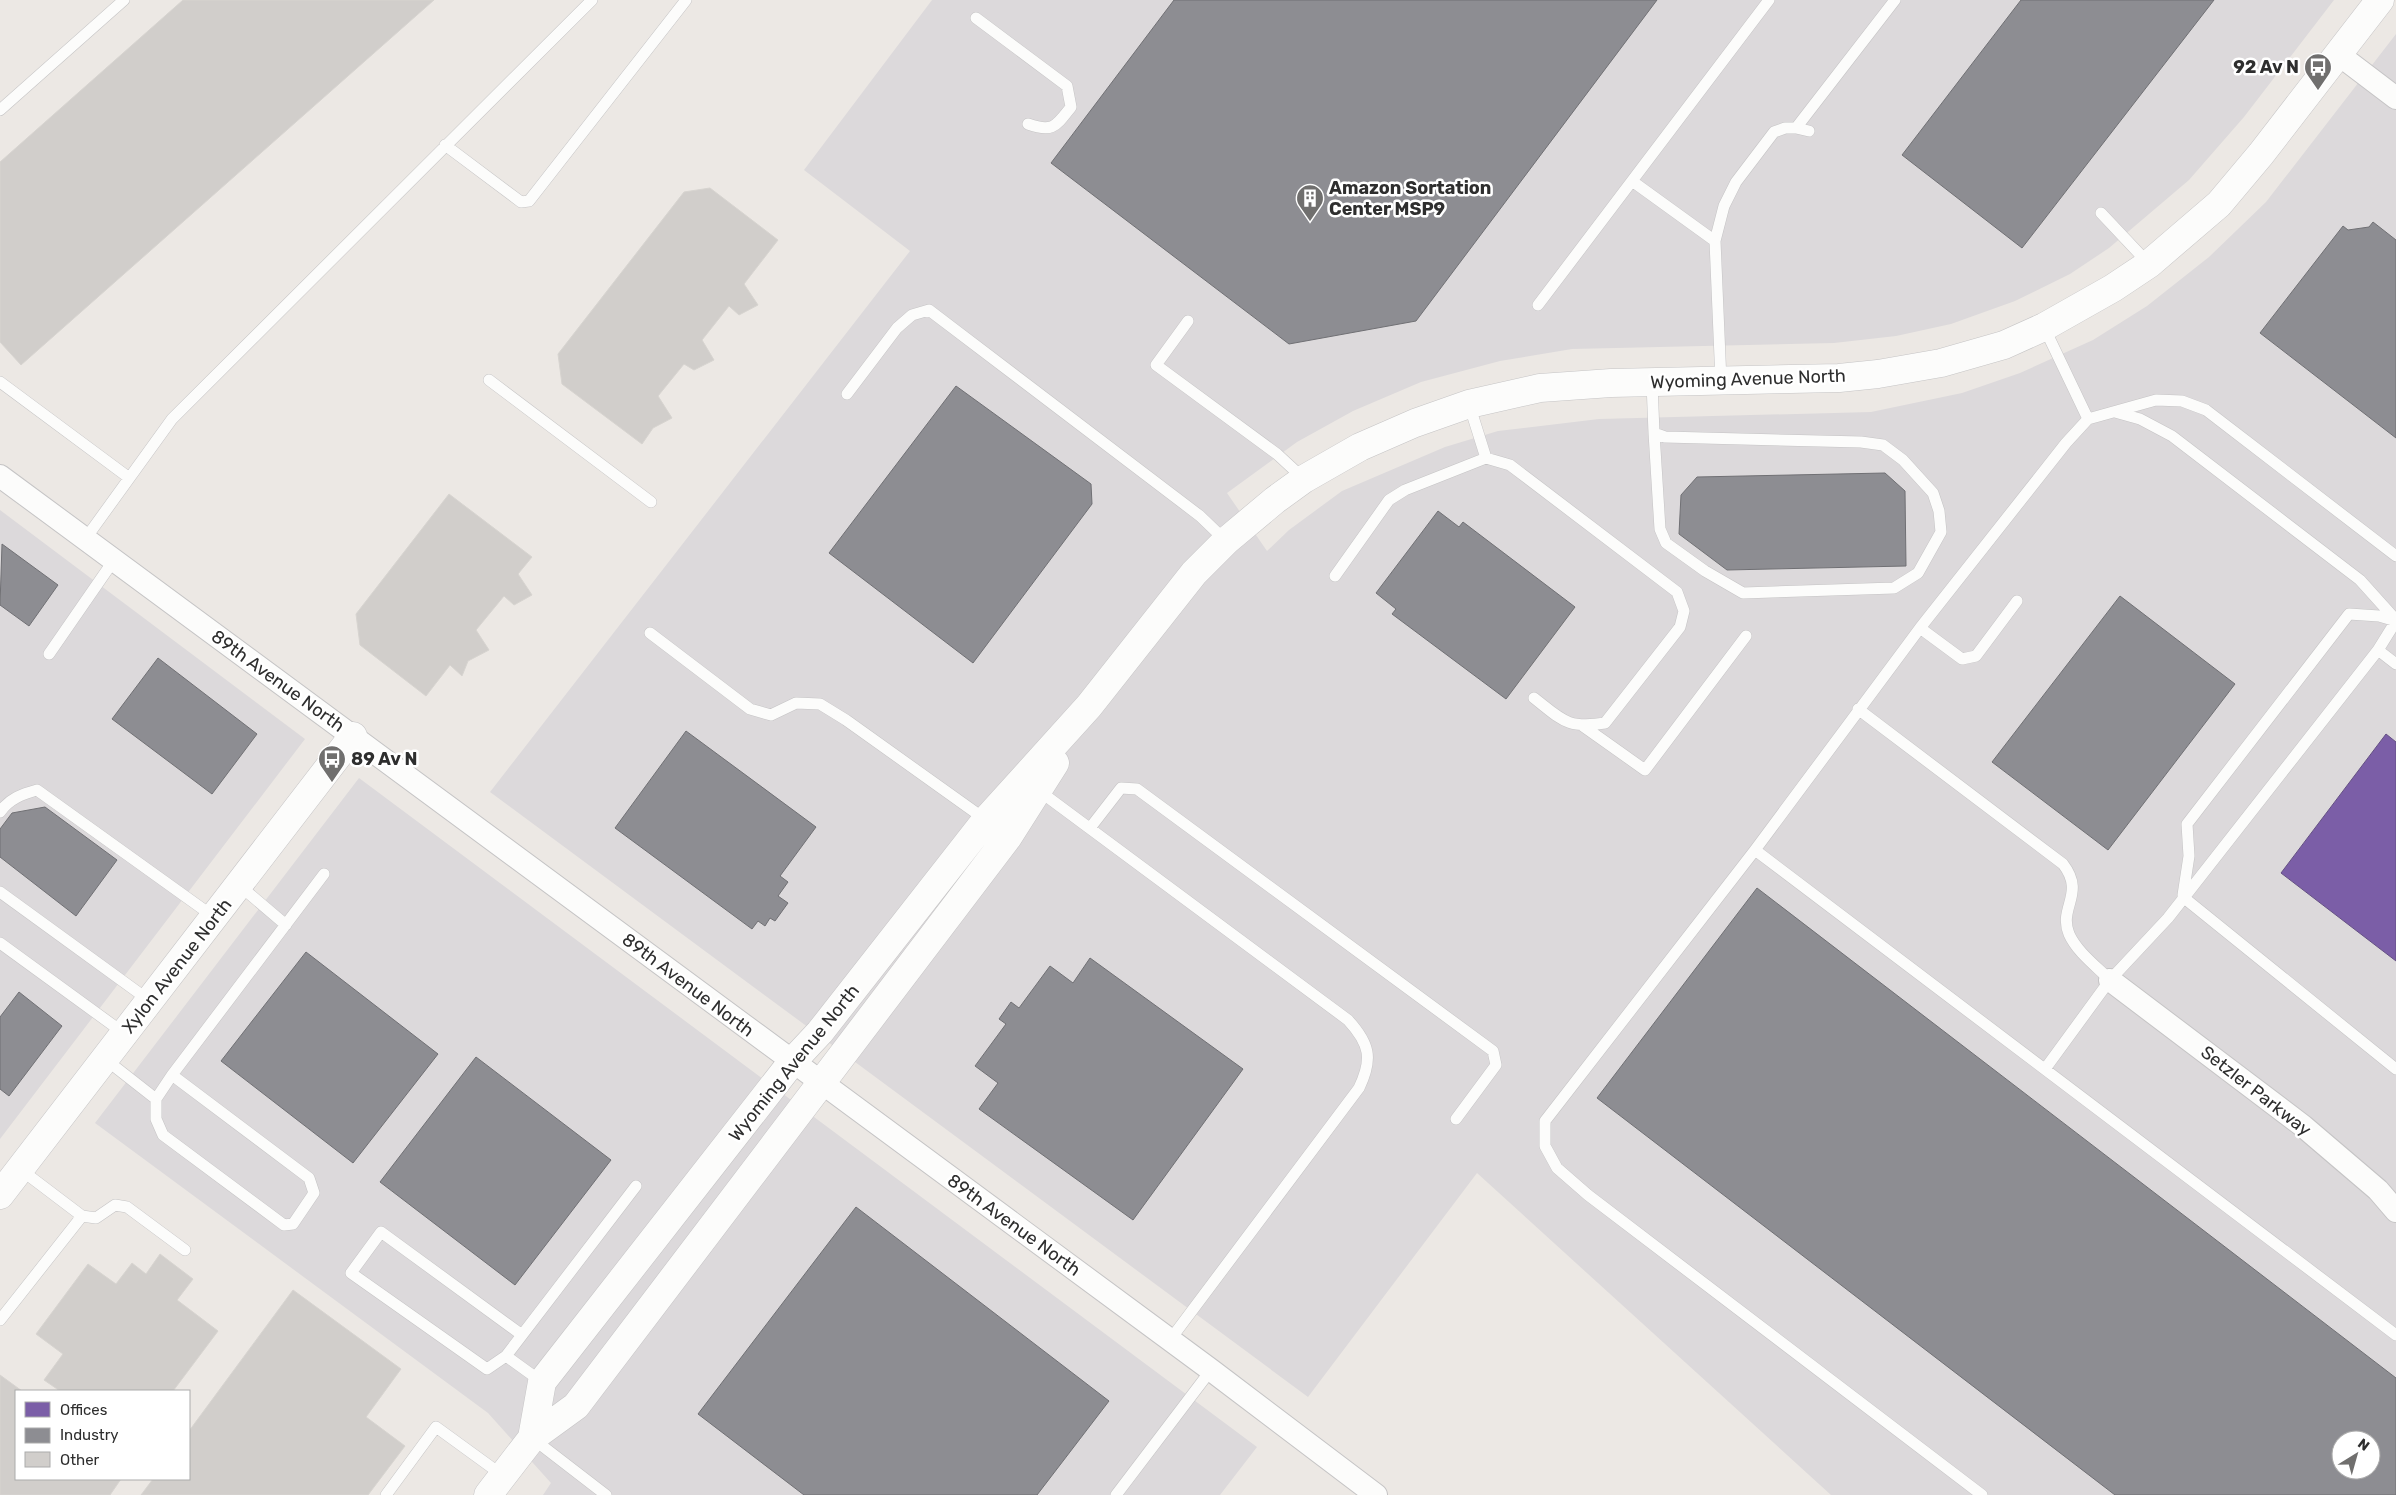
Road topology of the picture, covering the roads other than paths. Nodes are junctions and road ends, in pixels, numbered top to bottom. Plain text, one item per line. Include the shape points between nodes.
1 (124, 0) edge
2 (592, 0) edge
3 (686, 0) edge
4 (1769, 0) edge
5 (1895, 0) edge
6 (2380, 0) edge
7 (976, 18) dead end
8 (2338, 54) junction
9 (2396, 98) edge
10 (0, 110) edge
11 (1028, 124) dead end
12 (1796, 128) junction
13 (1809, 131) dead end
14 (445, 145) junction
15 (1632, 181) junction
16 (2101, 213) dead end
17 (1715, 241) junction
18 (2149, 264) junction
19 (1538, 306) dead end
20 (1188, 321) dead end
21 (2044, 327) junction
22 (489, 380) dead end
23 (1721, 381) junction
24 (0, 382) edge
25 (1652, 383) junction
26 (847, 394) dead end
27 (1469, 404) junction
28 (2115, 412) junction
29 (2088, 419) junction
30 (1654, 433) junction
31 (1486, 458) junction
32 (0, 476) edge
33 (128, 477) junction
34 (1304, 479) junction
35 (651, 502) dead end
36 (86, 538) junction
37 (1226, 541) junction
38 (2396, 556) edge
39 (114, 560) junction
40 (1335, 576) dead end
41 (2017, 601) dead end
42 (2396, 621) edge
43 (1920, 628) junction
44 (650, 633) dead end
45 (1746, 636) dead end
46 (2378, 650) junction
47 (49, 654) dead end
48 (2396, 664) edge
49 (1534, 698) dead end
50 (1089, 706) junction
51 (1858, 708) junction
52 (1583, 726) junction
53 (353, 736) junction
54 (1038, 790) junction
55 (0, 812) edge
56 (986, 820) junction
57 (1090, 828) junction
58 (1755, 850) junction
59 (324, 874) dead end
60 (238, 885) junction
61 (0, 892) edge
62 (2183, 897) junction
63 (214, 917) junction
64 (286, 925) junction
65 (0, 943) edge
66 (2110, 980) junction
67 (150, 1001) junction
68 (125, 1034) junction
69 (105, 1059) junction
70 (792, 1062) junction
71 (2045, 1069) junction
72 (2396, 1069) edge
73 (172, 1075) junction
74 (821, 1083) junction
75 (156, 1099) junction
76 (1456, 1119) dead end
77 (20, 1169) junction
78 (636, 1186) dead end
79 (1, 1192) edge
80 (2396, 1211) edge
81 (82, 1216) junction
82 (185, 1250) dead end
83 (0, 1320) edge
84 (2396, 1334) edge
85 (522, 1335) junction
86 (1170, 1340) junction
87 (506, 1356) junction
88 (1211, 1370) junction
89 (542, 1382) junction
90 (532, 1438) junction
91 (495, 1485) edge
92 (386, 1495) edge
93 (606, 1495) edge
94 (1116, 1495) edge
95 (1376, 1495) edge
96 (1982, 1495) edge

1 - 10 lane
2 - 14 lane
3 - 14 lane via 529,201 521,202
4 - 15 lane
5 - 12 lane
6 - 8 street, Wyoming Avenue North
7 - 11 lane via 1066,86 1071,107 1056,126 1043,129
8 - 9 street
8 - 18 street, Wyoming Avenue North via 2219,204
12 - 13 lane
12 - 17 lane via 1774,132 1736,182 1724,206
14 - 33 lane via 172,419
15 - 17 lane
15 - 19 lane
16 - 18 lane
17 - 23 lane
18 - 21 street, Wyoming Avenue North
20 - 34 lane via 1156,365 1278,454
21 - 23 street, Wyoming Avenue North via 1995,348 1941,363 1878,374
21 - 29 lane
22 - 35 lane
23 - 25 street, Wyoming Avenue North
24 - 33 lane
25 - 27 street, Wyoming Avenue North via 1540,388
25 - 30 lane
26 - 37 lane via 897,328 912,315 929,310 1200,516
27 - 31 lane
27 - 34 street, Wyoming Avenue North via 1360,447
28 - 29 lane
28 - 38 lane via 2156,400 2182,401 2206,410
28 - 42 lane via 2140,419 2172,436 2360,580
29 - 43 lane
30 - 30 lane via 1665,437 1883,445 1903,460 1933,493 1941,532 1918,573 1894,588 1743,593 1705,572 1666,542 1660,529
31 - 40 lane via 1405,490 1389,500
31 - 52 lane via 1510,465 1677,592 1684,611 1680,627 1605,723
32 - 36 street, 89th Avenue North
33 - 36 lane
34 - 37 street, Wyoming Avenue North
36 - 39 street, 89th Avenue North
37 - 50 street, Wyoming Avenue North via 1194,574
39 - 47 lane
39 - 53 street, 89th Avenue North
41 - 43 lane via 1976,656 1962,659
42 - 46 lane
42 - 62 lane via 2349,614 2247,744 2187,824 2189,856
43 - 51 lane
44 - 56 lane via 750,709 771,715 796,703 820,704
45 - 52 lane via 1645,770
46 - 48 lane
46 - 62 lane
49 - 52 lane via 1562,721
50 - 54 street, Wyoming Avenue North
50 - 56 street, Wyoming Avenue North
51 - 58 lane
51 - 66 lane via 2063,864 2074,887 2066,920 2068,932 2077,948
53 - 60 street, Xylon Avenue North
53 - 70 street, 89th Avenue North
54 - 57 lane
54 - 74 street, Wyoming Avenue North via 1008,838
55 - 63 lane via 19,795 37,790
56 - 70 street, Wyoming Avenue North via 820,1032
57 - 76 lane via 1120,788 1137,790 1493,1051 1496,1065
57 - 86 lane via 1348,1020 1362,1035 1368,1053 1367,1071 1359,1088
58 - 71 lane
58 - 96 lane via 1545,1121 1545,1146 1557,1168 1588,1195
59 - 64 lane
60 - 63 street, Xylon Avenue North
60 - 64 lane
61 - 67 lane
62 - 66 lane via 2168,918
62 - 72 lane
63 - 67 street, Xylon Avenue North
64 - 73 lane
65 - 68 lane
66 - 71 lane
66 - 80 street, Setzler Parkway via 2303,1126 2378,1190
67 - 68 street, Xylon Avenue North
68 - 69 street, Xylon Avenue North
69 - 75 lane
69 - 77 street, Xylon Avenue North
70 - 74 street, 89th Avenue North
70 - 89 street, Wyoming Avenue North
71 - 84 lane
73 - 75 lane
73 - 75 lane via 309,1178 314,1193 292,1224 284,1226 163,1135 156,1119
74 - 86 street, 89th Avenue North
74 - 90 street, Wyoming Avenue North via 576,1406
77 - 79 street, Xylon Avenue North
77 - 81 lane
78 - 85 lane
81 - 82 lane via 96,1218 115,1205 127,1207
81 - 83 lane
85 - 87 lane
85 - 87 lane via 381,1232 351,1273 487,1369
86 - 88 street, 89th Avenue North
87 - 89 lane
88 - 94 lane
88 - 95 street, 89th Avenue North
89 - 90 street, Wyoming Avenue North
90 - 91 street, Wyoming Avenue North
90 - 93 lane
91 - 92 lane via 436,1427

